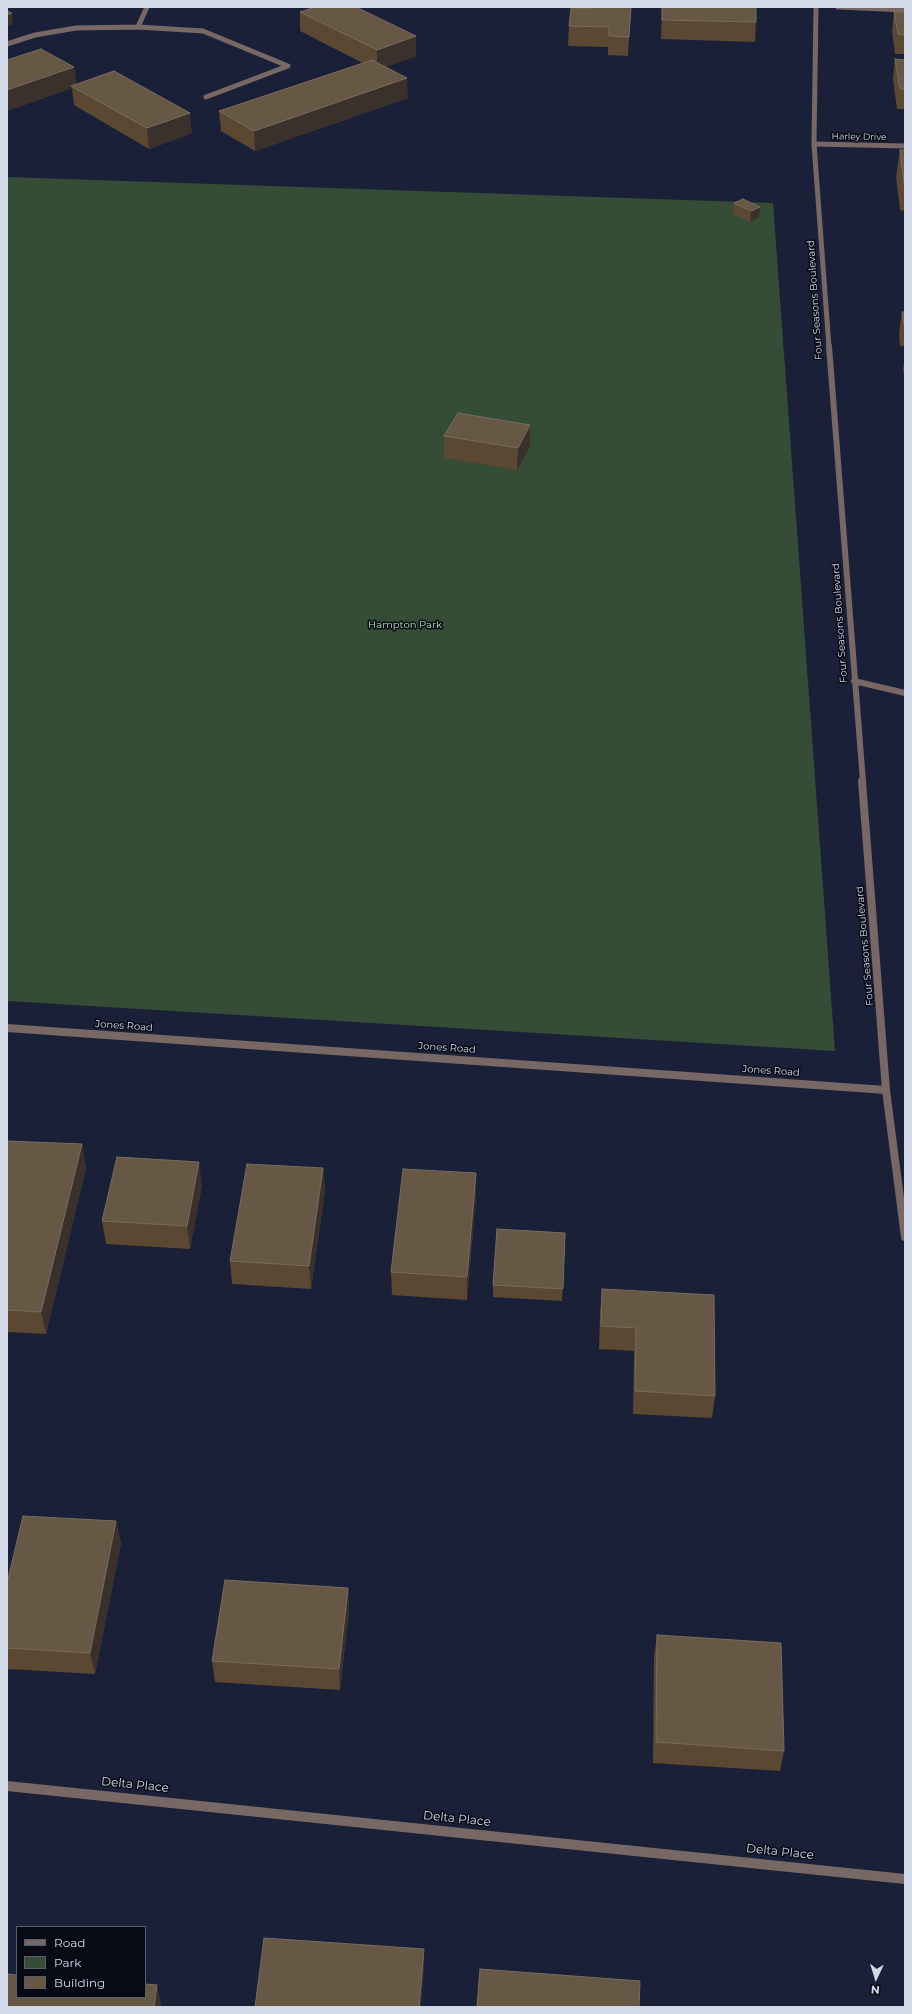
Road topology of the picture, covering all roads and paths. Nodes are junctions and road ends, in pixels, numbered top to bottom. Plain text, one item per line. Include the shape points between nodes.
1 (147, 7) edge
2 (816, 7) edge
3 (838, 7) edge
4 (905, 10) edge
5 (138, 27) junction
6 (7, 44) edge
7 (206, 97) dead end
8 (814, 144) junction
9 (905, 146) edge
10 (854, 681) junction
11 (905, 693) edge
12 (7, 1028) edge
13 (886, 1090) junction
14 (905, 1237) edge
15 (7, 1786) edge
16 (905, 1879) edge

1 - 5 street
2 - 8 street, Four Seasons Boulevard
3 - 4 street
5 - 6 street via 76,28 35,35
5 - 7 street via 203,31 288,66
8 - 9 street, Harley Drive
8 - 10 street, Four Seasons Boulevard
10 - 11 street
10 - 13 street, Four Seasons Boulevard
12 - 13 street, Jones Road
13 - 14 street, Four Seasons Boulevard
15 - 16 street, Delta Place

